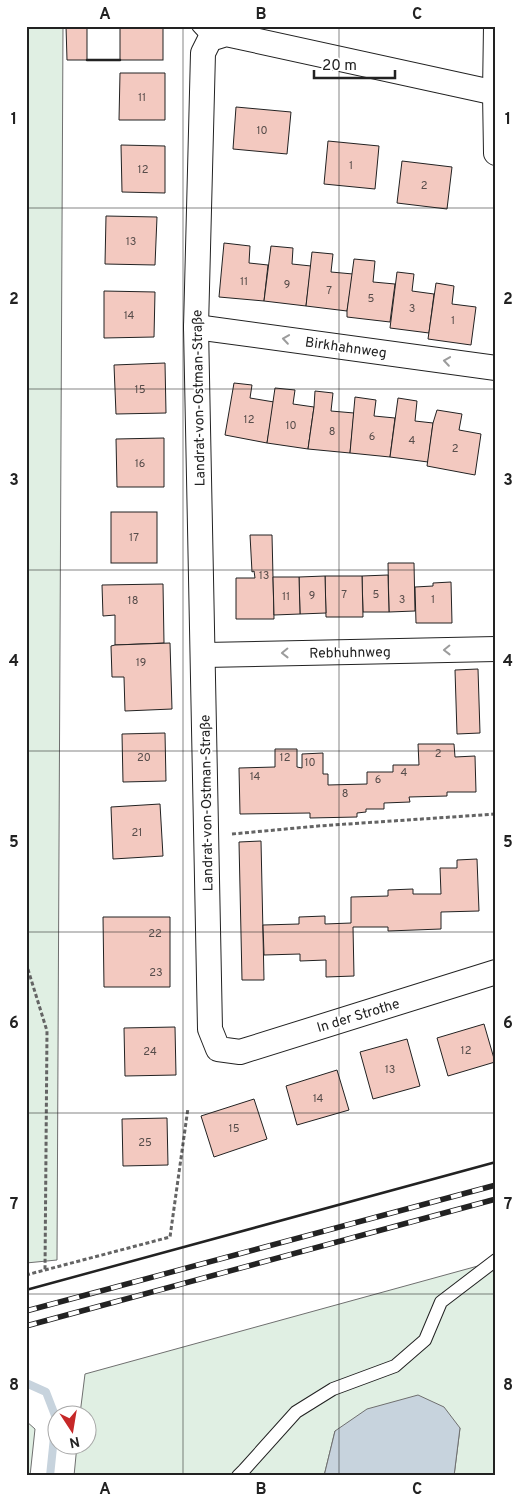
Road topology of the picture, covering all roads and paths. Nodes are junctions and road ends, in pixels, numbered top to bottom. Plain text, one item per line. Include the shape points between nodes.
1 (496, 26) edge
2 (204, 32) edge
3 (495, 93) edge
4 (496, 153) edge
5 (196, 327) junction
6 (496, 368) edge
7 (496, 649) edge
8 (204, 655) junction
9 (496, 814) edge
10 (206, 837) junction
11 (26, 963) edge
12 (496, 972) edge
13 (218, 1049) joint
14 (188, 1108) dead end
15 (496, 1260) edge
16 (45, 1270) junction
17 (26, 1275) edge
18 (238, 1476) edge

1 - 3 street
2 - 3 street, Landrat-von-Ostman-Straße via 226,34
2 - 5 street, Landrat-von-Ostman-Straße
3 - 4 street
6 -> 5 street, Birkhahnweg
5 - 8 street, Landrat-von-Ostman-Straße
7 -> 8 street, Rebhuhnweg
8 - 10 street, Landrat-von-Ostman-Straße
9 - 10 path
10 - 13 street, Landrat-von-Ostman-Straße via 210,1029
11 - 16 path via 47,1031
12 - 13 street, In der Strothe via 240,1052
14 - 16 path via 170,1237
15 - 18 lane via 441,1302 425,1340 395,1366 333,1389 296,1412
16 - 17 path

